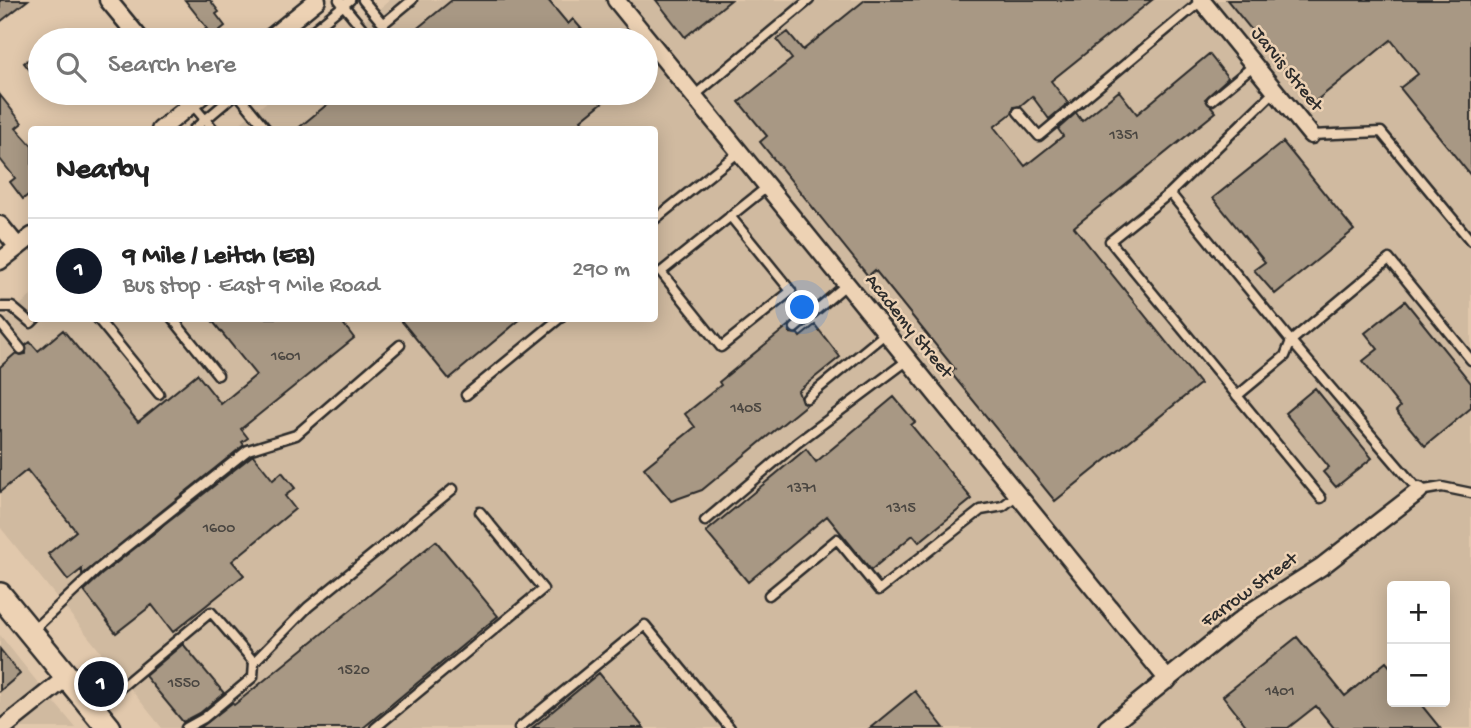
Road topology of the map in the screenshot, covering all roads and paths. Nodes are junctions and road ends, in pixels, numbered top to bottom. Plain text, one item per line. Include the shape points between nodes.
1 (108, 0) edge
2 (317, 0) edge
3 (363, 0) edge
4 (412, 0) edge
5 (616, 0) edge
6 (809, 0) edge
7 (1201, 0) edge
8 (344, 2) edge
9 (131, 28) edge
10 (283, 28) edge
11 (315, 28) edge
12 (363, 28) edge
13 (639, 28) edge
14 (658, 52) edge
15 (1254, 65) junction
16 (1275, 91) junction
17 (694, 96) junction
18 (1212, 100) dead end
19 (182, 105) edge
20 (194, 105) edge
21 (223, 105) edge
22 (247, 105) edge
23 (1018, 112) dead end
24 (206, 119) junction
25 (164, 126) edge
26 (198, 126) edge
27 (211, 126) edge
28 (264, 126) edge
29 (1311, 135) joint
30 (739, 152) junction
31 (767, 187) junction
32 (1170, 193) junction
33 (730, 216) junction
34 (658, 217) edge
35 (0, 225) edge
36 (28, 239) edge
37 (1471, 242) edge
38 (18, 247) junction
39 (0, 261) edge
40 (847, 285) junction
41 (0, 307) edge
42 (28, 320) edge
43 (100, 322) edge
44 (175, 322) edge
45 (555, 322) edge
46 (0, 323) edge
47 (795, 328) dead end
48 (886, 333) junction
49 (1291, 341) junction
50 (400, 345) dead end
51 (21, 349) dead end
52 (908, 360) junction
53 (1471, 360) edge
54 (218, 375) dead end
55 (159, 394) dead end
56 (466, 395) dead end
57 (1237, 396) junction
58 (807, 398) dead end
59 (453, 489) dead end
60 (1419, 491) junction
61 (1471, 493) edge
62 (1017, 495) junction
63 (1321, 498) dead end
64 (480, 512) dead end
65 (705, 521) dead end
66 (0, 595) edge
67 (769, 595) dead end
68 (30, 632) junction
69 (254, 662) junction
70 (67, 677) junction
71 (1168, 680) junction
72 (101, 719) edge
73 (4, 728) edge
74 (186, 728) edge
75 (375, 728) edge
76 (519, 728) edge
77 (730, 728) edge
78 (1107, 728) edge

1 - 9 street
2 - 10 street
3 - 4 lane via 383,24
5 - 13 street, Academy Street
6 - 17 lane
7 - 15 street, Jarvis Street
7 - 23 lane via 1039,136
8 - 11 lane
8 - 12 lane
14 - 17 street, Academy Street
15 - 16 street, Jarvis Street
15 - 18 lane
16 - 29 street, Jarvis Street
16 - 32 lane
17 - 30 street, Academy Street
19 - 25 street
20 - 24 lane
21 - 24 lane
22 - 28 lane
24 - 26 lane
24 - 27 lane
29 - 37 lane via 1381,132
30 - 31 street, Academy Street
30 - 34 lane
31 - 33 lane
31 - 40 street, Academy Street
32 - 49 lane
32 - 57 lane via 1110,241
33 - 33 lane via 661,272 721,347 791,291
35 - 38 street
36 - 38 street
38 - 39 street
40 - 47 lane
40 - 48 street, Academy Street
41 - 42 lane via 12,307
43 - 55 lane
44 - 54 lane
45 - 56 lane
46 - 51 lane
48 - 52 street, Academy Street
48 - 58 lane
49 - 53 lane via 1389,259
49 - 57 lane via 1285,356
49 - 60 lane
50 - 68 lane via 296,435 248,450 97,570
52 - 62 street, Academy Street
52 - 65 lane via 797,443
57 - 63 lane
59 - 69 lane via 308,607
60 - 61 lane via 1442,487
60 - 71 street, Farrow Street via 1321,567 1252,611
62 - 67 lane via 1003,506 981,510 879,590 837,539
62 - 71 street, Academy Street
64 - 75 lane via 543,589
66 - 68 main road
68 - 70 main road
69 - 72 lane via 211,612
69 - 74 lane via 253,677
70 - 72 main road
70 - 73 street
71 - 78 street, Farrow Street
76 - 77 lane via 645,625

